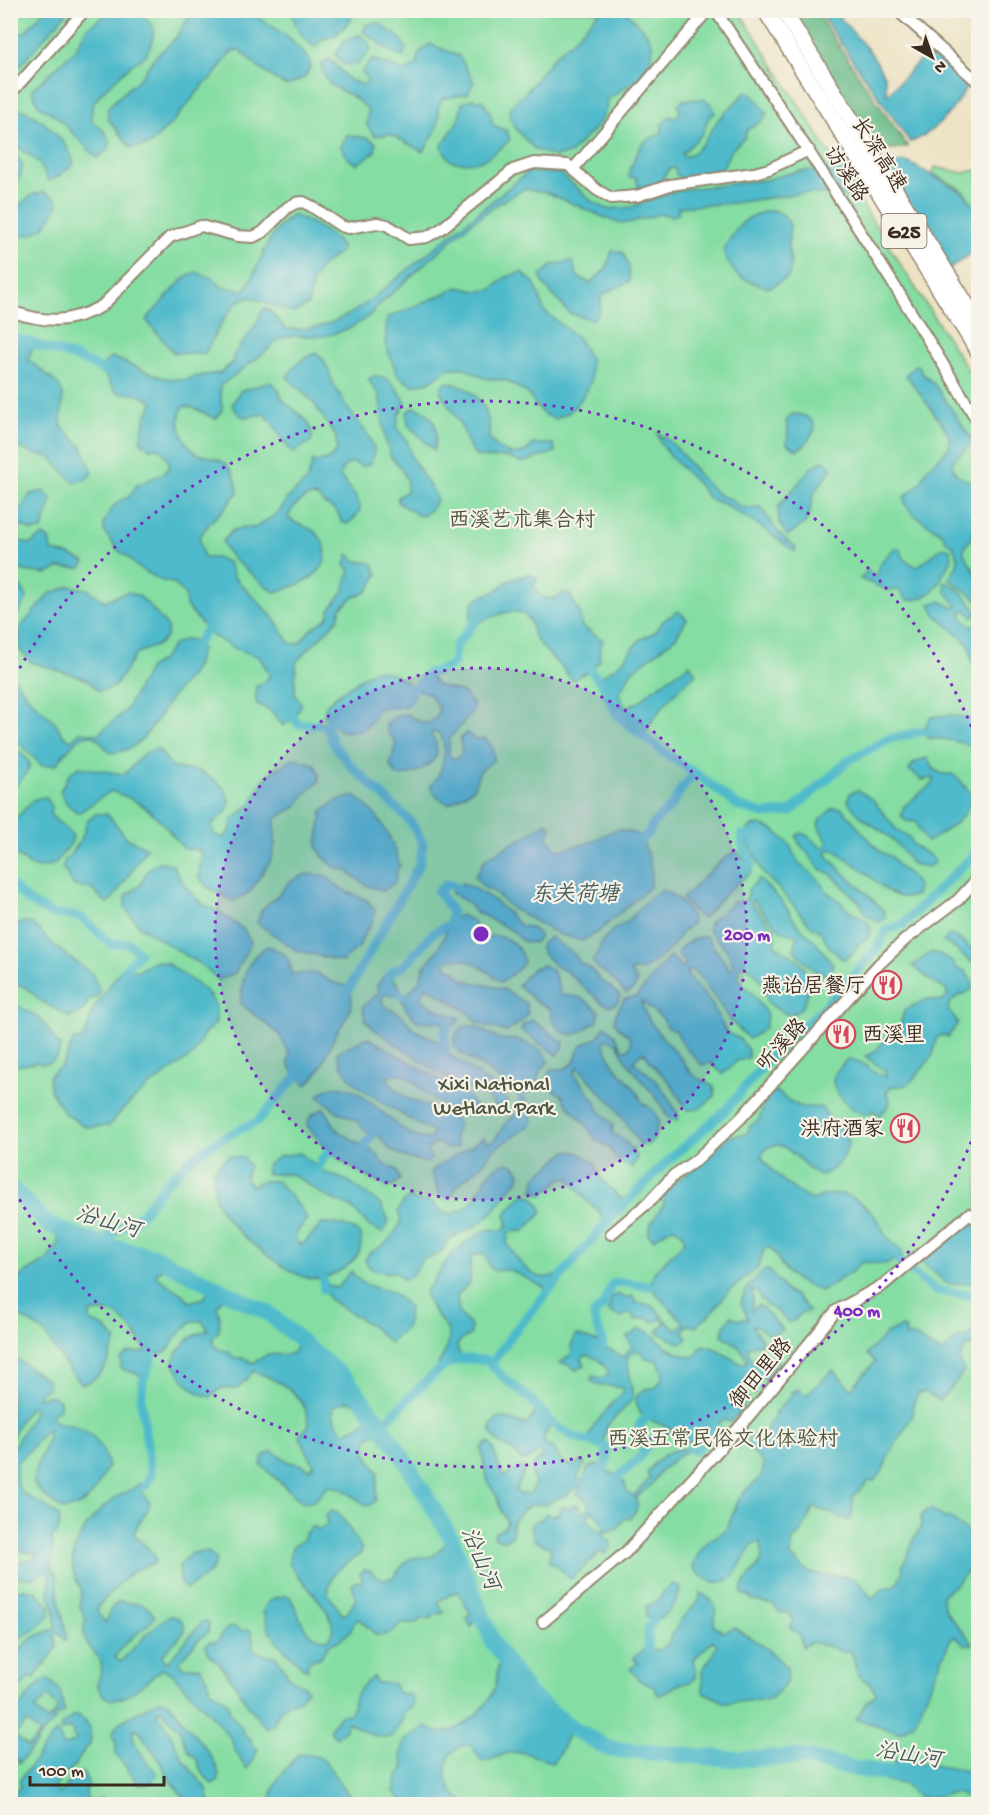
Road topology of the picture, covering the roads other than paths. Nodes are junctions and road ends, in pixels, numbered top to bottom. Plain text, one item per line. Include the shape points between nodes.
1 (85, 10) edge
2 (708, 10) edge
3 (715, 10) edge
4 (765, 10) edge
5 (783, 10) edge
6 (897, 10) edge
7 (978, 82) edge
8 (10, 93) edge
9 (809, 150) junction
10 (574, 168) junction
11 (10, 311) edge
12 (978, 323) edge
13 (978, 351) edge
14 (978, 422) edge
15 (978, 878) edge
16 (974, 1217) edge
17 (611, 1234) dead end
18 (543, 1622) dead end

1 - 8 street
2 - 10 street
3 - 9 street, 访溪路
4 - 13 highway, 长深高速 / G25
5 - 12 highway, 长深高速 / G25
6 - 7 street
9 - 10 street via 754,173 611,198
9 - 14 street, 访溪路
10 - 11 street via 534,163 519,167 441,229 417,239 377,223 341,226 303,202 288,207 253,237 238,237 201,226 170,237 102,306 92,311 47,321
15 - 17 street, 听溪路 via 958,900 878,965 740,1119
16 - 18 street, 御田里路 via 884,1285 836,1311 743,1423 626,1552

